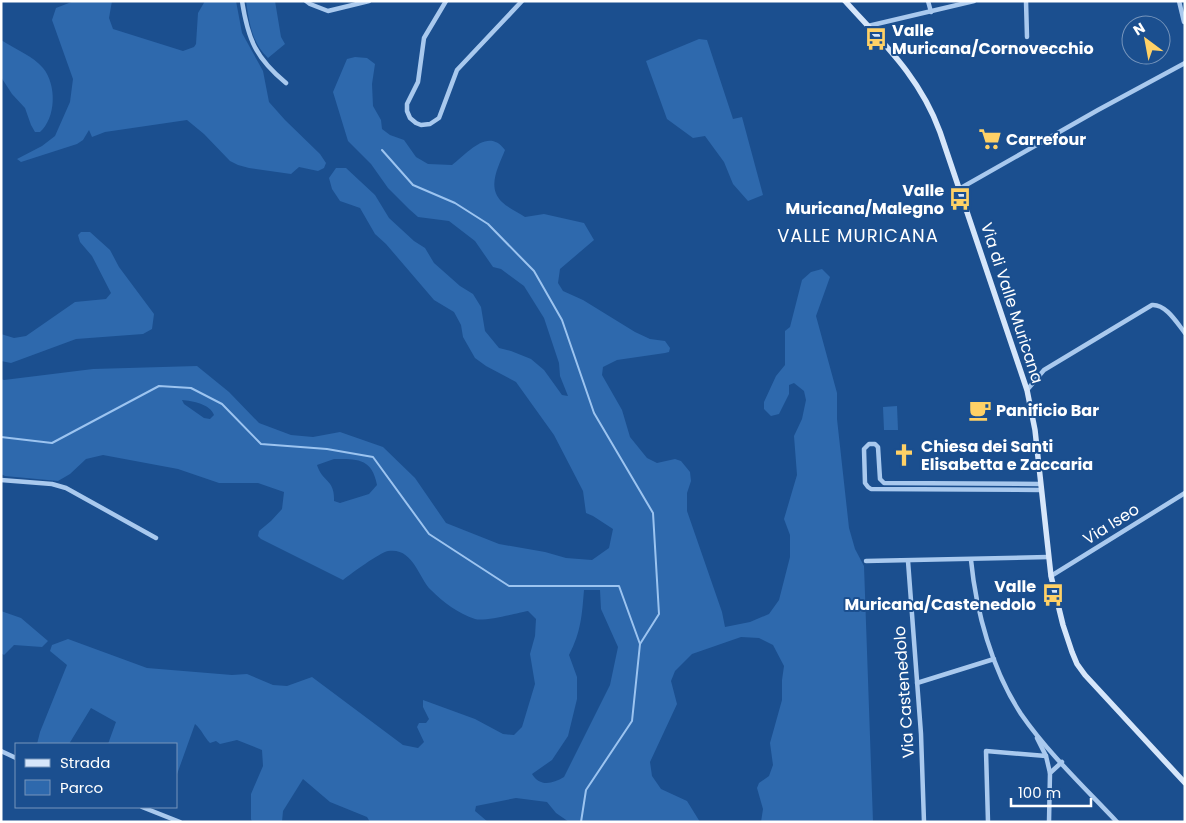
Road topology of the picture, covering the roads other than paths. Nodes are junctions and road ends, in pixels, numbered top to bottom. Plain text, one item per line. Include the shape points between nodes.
1 (242, 1) edge
2 (306, 1) edge
3 (369, 1) edge
4 (446, 1) edge
5 (522, 1) edge
6 (845, 1) edge
7 (928, 1) edge
8 (974, 1) edge
9 (1026, 1) edge
10 (1179, 1) edge
11 (930, 12) junction
12 (1184, 22) edge
13 (868, 26) junction
14 (1027, 37) dead end
15 (1185, 63) edge
16 (286, 83) dead end
17 (959, 188) junction
18 (1185, 333) edge
19 (1027, 390) junction
20 (1, 480) edge
21 (1040, 487) junction
22 (1185, 493) edge
23 (156, 538) dead end
24 (1048, 557) junction
25 (971, 560) junction
26 (866, 561) dead end
27 (908, 561) junction
28 (1051, 576) junction
29 (994, 659) junction
30 (917, 683) junction
31 (1033, 730) junction
32 (1, 751) edge
33 (1046, 756) junction
34 (15, 758) edge
35 (1062, 762) junction
36 (1050, 773) junction
37 (1185, 783) edge
38 (145, 808) edge
39 (180, 822) edge
40 (924, 822) edge
41 (988, 822) edge
42 (1050, 822) edge
43 (1117, 822) edge

1 - 16 street via 253,44 264,63
2 - 3 street via 328,11
4 - 5 street via 424,38 418,82 407,104 409,116 421,125 439,118 457,70
6 - 13 street, Via di Valle Muricana
7 - 11 street
8 - 11 street
9 - 14 street
10 - 12 street
11 - 13 street
13 - 17 street, Via di Valle Muricana via 920,89 934,115
15 - 17 street
17 - 19 street, Via di Valle Muricana
18 - 19 street via 1164,308 1152,305 1044,370
19 - 21 street, Via di Valle Muricana via 1035,430
20 - 23 street via 66,488
21 - 21 street via 884,483 880,479 878,447 871,444 864,449 865,483 872,489
21 - 24 street, Via di Valle Muricana
22 - 28 street, Via Iseo
24 - 25 street
24 - 28 street, Via di Valle Muricana
25 - 27 street
25 - 29 street via 976,601
26 - 27 street
27 - 30 street, Via Castenedolo
28 - 37 street, Via di Valle Muricana via 1063,625 1085,675
29 - 30 street
29 - 31 street via 1010,695
30 - 40 street, Via Castenedolo
31 - 33 street
31 - 35 street
32 - 34 street
33 - 36 street
33 - 41 street via 986,751
35 - 36 street
35 - 43 street
36 - 42 street
38 - 39 street

